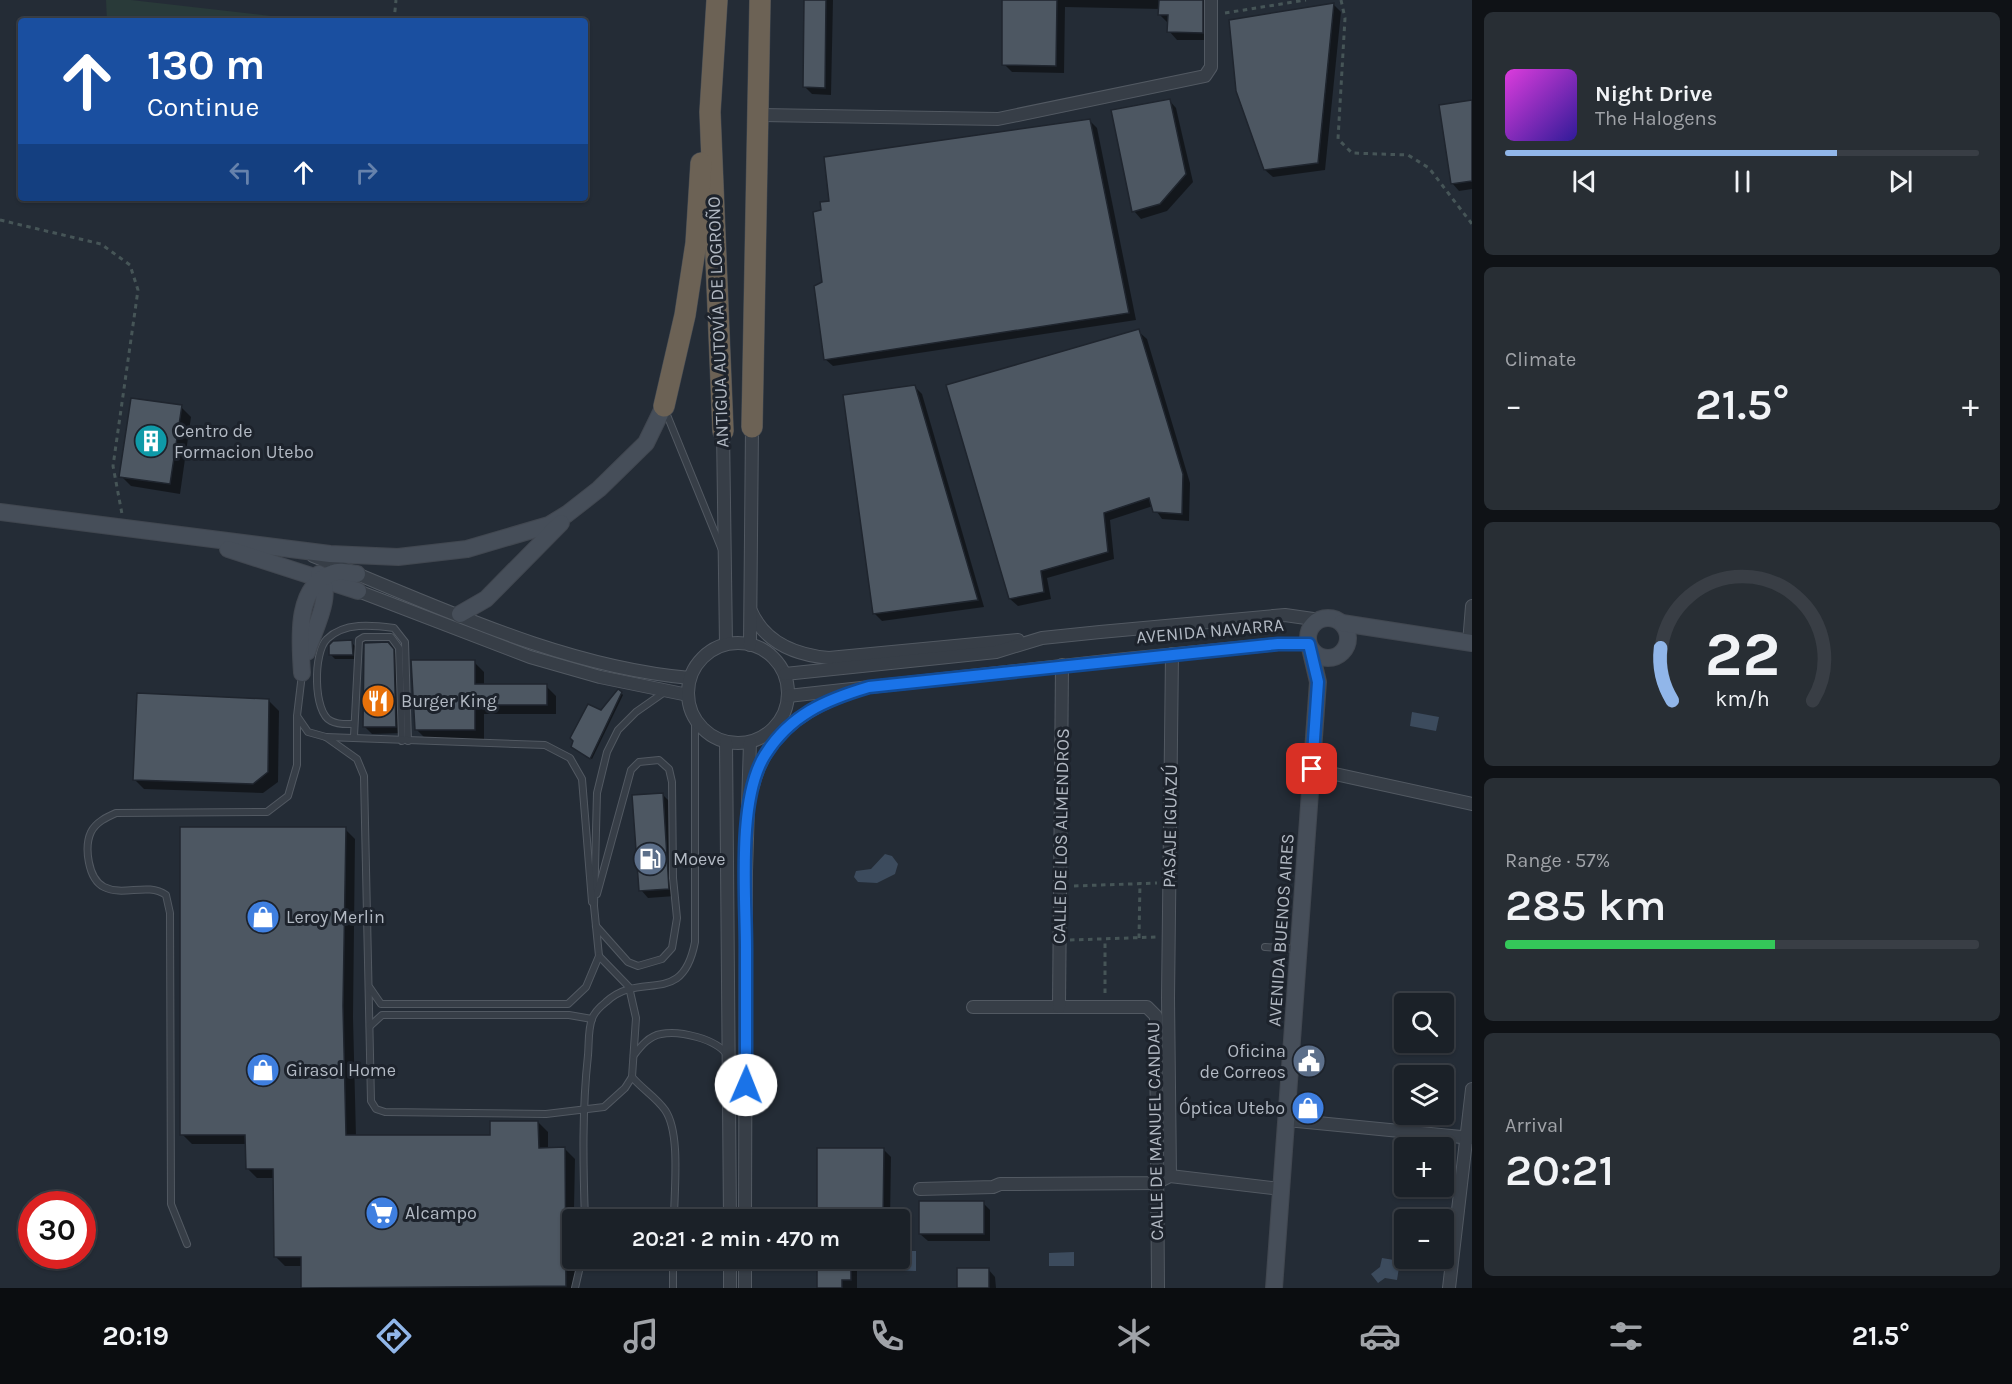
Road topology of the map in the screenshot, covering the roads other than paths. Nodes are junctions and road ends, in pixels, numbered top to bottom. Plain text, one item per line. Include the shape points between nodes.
1 (717, 0) edge
2 (760, 0) edge
3 (1211, 0) edge
4 (710, 112) junction
5 (757, 115) junction
6 (664, 406) junction
7 (752, 428) joint
8 (723, 431) joint
9 (579, 505) junction
10 (0, 512) edge
11 (193, 538) junction
12 (298, 550) junction
13 (725, 558) junction
14 (290, 570) junction
15 (357, 574) junction
16 (323, 580) junction
17 (358, 591) junction
18 (306, 598) junction
19 (1472, 606) edge
20 (323, 608) junction
21 (751, 612) junction
22 (460, 614) junction
23 (1320, 620) junction
24 (1342, 623) junction
25 (1391, 629) junction
26 (1042, 638) junction
27 (1470, 643) edge
28 (726, 644) junction
29 (750, 645) junction
30 (1310, 646) junction
31 (1347, 646) junction
32 (1172, 654) junction
33 (1334, 658) junction
34 (1062, 665) junction
35 (302, 673) junction
36 (784, 674) junction
37 (690, 678) junction
38 (1318, 682) junction
39 (869, 687) junction
40 (667, 691) junction
41 (688, 695) junction
42 (788, 696) junction
43 (297, 716) junction
44 (695, 719) junction
45 (354, 724) junction
46 (354, 736) junction
47 (326, 737) junction
48 (405, 741) junction
49 (726, 742) junction
50 (750, 742) junction
51 (1312, 769) junction
52 (749, 802) junction
53 (1472, 804) edge
54 (594, 906) junction
55 (596, 926) junction
56 (1265, 947) dead end
57 (1299, 949) junction
58 (599, 956) junction
59 (628, 987) junction
60 (370, 988) junction
61 (973, 1007) dead end
62 (1059, 1007) junction
63 (592, 1018) junction
64 (370, 1026) junction
65 (634, 1055) junction
66 (729, 1058) junction
67 (632, 1077) junction
68 (1472, 1089) edge
69 (583, 1112) junction
70 (1287, 1120) junction
71 (1469, 1138) edge
72 (1170, 1176) junction
73 (1156, 1183) junction
74 (920, 1189) dead end
75 (1281, 1189) junction
76 (585, 1209) edge
77 (674, 1209) edge
78 (730, 1209) edge
79 (746, 1209) edge
80 (187, 1244) dead end
81 (579, 1269) edge
82 (673, 1269) edge
83 (730, 1269) edge
84 (745, 1269) edge
85 (575, 1288) edge
86 (673, 1288) edge
87 (730, 1288) edge
88 (745, 1288) edge
89 (1158, 1288) edge
90 (1274, 1288) edge
91 (1449, 1288) edge

1 - 4 highway, ANTIGUA AUTOVÍA DE LOGROÑO
2 - 5 highway, ANTIGUA AUTOVÍA DE LOGROÑO
3 - 5 street via 1211,67 1205,76 998,119
4 - 6 highway via 702,142 696,243 686,315
4 - 8 highway, ANTIGUA AUTOVÍA DE LOGROÑO
5 - 7 highway, ANTIGUA AUTOVÍA DE LOGROÑO
6 - 9 street via 646,443
6 - 13 lane
7 - 21 street, ANTIGUA AUTOVÍA DE LOGROÑO
8 - 13 street, ANTIGUA AUTOVÍA DE LOGROÑO
9 - 12 street via 549,525 437,554 398,556
9 - 22 street via 486,599
10 - 11 street
11 - 12 street
11 - 14 street
12 - 15 street
12 - 16 street
13 - 28 street, ANTIGUA AUTOVÍA DE LOGROÑO
14 - 16 street
14 - 18 street
15 - 16 street via 334,572
15 - 22 street
16 - 17 street
16 - 18 street
16 - 20 street
17 - 20 street via 338,596
17 - 40 street via 530,657
18 - 35 street via 300,649
19 - 27 street
20 - 35 street
21 - 26 street via 765,635 786,648 818,657
21 - 29 street, ANTIGUA AUTOVÍA DE LOGROÑO
22 - 37 street via 540,646 646,674
23 - 24 street via 1329,618
23 - 26 street, AVENIDA NAVARRA via 1285,615
23 - 30 street via 1310,630
24 - 25 street
24 - 31 street via 1348,631
25 - 27 street
25 - 31 street
26 - 36 street via 996,652
28 - 29 street
28 - 37 street via 704,657
29 - 36 street via 774,657
30 - 32 street, AVENIDA NAVARRA via 1278,644
30 - 33 street via 1323,658
30 - 38 street, AVENIDA BUENOS AIRES
31 - 33 street
32 - 34 street, AVENIDA NAVARRA
32 - 72 street, PASAJE IGUAZÚ
33 - 38 street, AVENIDA BUENOS AIRES
34 - 39 street, AVENIDA NAVARRA
34 - 62 street, CALLE DE LOS ALMENDROS
35 - 43 lane
36 - 42 street
37 - 41 street
38 - 51 street, AVENIDA BUENOS AIRES
39 - 42 street
39 - 52 street via 819,704 781,733 764,757
40 - 41 street
40 - 54 lane via 626,720 607,752 597,793
41 - 44 street
42 - 50 street via 782,719 771,731
43 - 47 lane via 308,732
43 - 80 lane via 297,765 288,796 267,812 116,813 101,820 90,833 90,870 102,886 117,891 156,888 166,895 170,914 171,1203
44 - 49 street via 711,736
44 - 59 lane via 692,960 669,983
45 - 46 lane
45 - 48 lane via 359,640 392,637 399,648
45 - 48 lane via 330,721 318,704 319,654 325,640 338,632 358,626 394,628 405,642
46 - 47 lane
46 - 48 lane
47 - 60 lane via 357,759 364,776
48 - 54 lane via 545,745 570,758 582,779
49 - 50 street
49 - 66 street
50 - 52 street
51 - 53 street
51 - 57 street, AVENIDA BUENOS AIRES
52 - 79 street
54 - 55 lane
54 - 55 lane via 632,770 639,762 659,760 669,769 672,782 677,918 672,948 663,959 638,966 628,962
55 - 58 lane
56 - 57 lane
57 - 70 street, AVENIDA BUENOS AIRES
58 - 59 lane
58 - 60 lane via 586,987 568,1004 381,1004
59 - 63 lane via 610,998
59 - 65 lane via 636,1018
60 - 64 lane
61 - 62 street, CALLE DE MANUEL CANDAU
62 - 73 street, CALLE DE MANUEL CANDAU via 1147,1007 1156,1016
63 - 64 lane via 382,1015
63 - 69 lane
64 - 69 lane via 371,1101 376,1109 411,1113
65 - 66 lane via 646,1041 661,1034 714,1041
65 - 67 lane
66 - 78 street
67 - 69 lane via 612,1103
67 - 77 lane via 661,1104 670,1119
68 - 71 street
69 - 76 lane
70 - 71 street
70 - 75 street, AVENIDA BUENOS AIRES
71 - 91 street
72 - 73 street
72 - 75 street
73 - 74 street
73 - 89 street, CALLE DE MANUEL CANDAU
75 - 90 street, AVENIDA BUENOS AIRES
81 - 85 lane
82 - 86 lane
83 - 87 street
84 - 88 street

